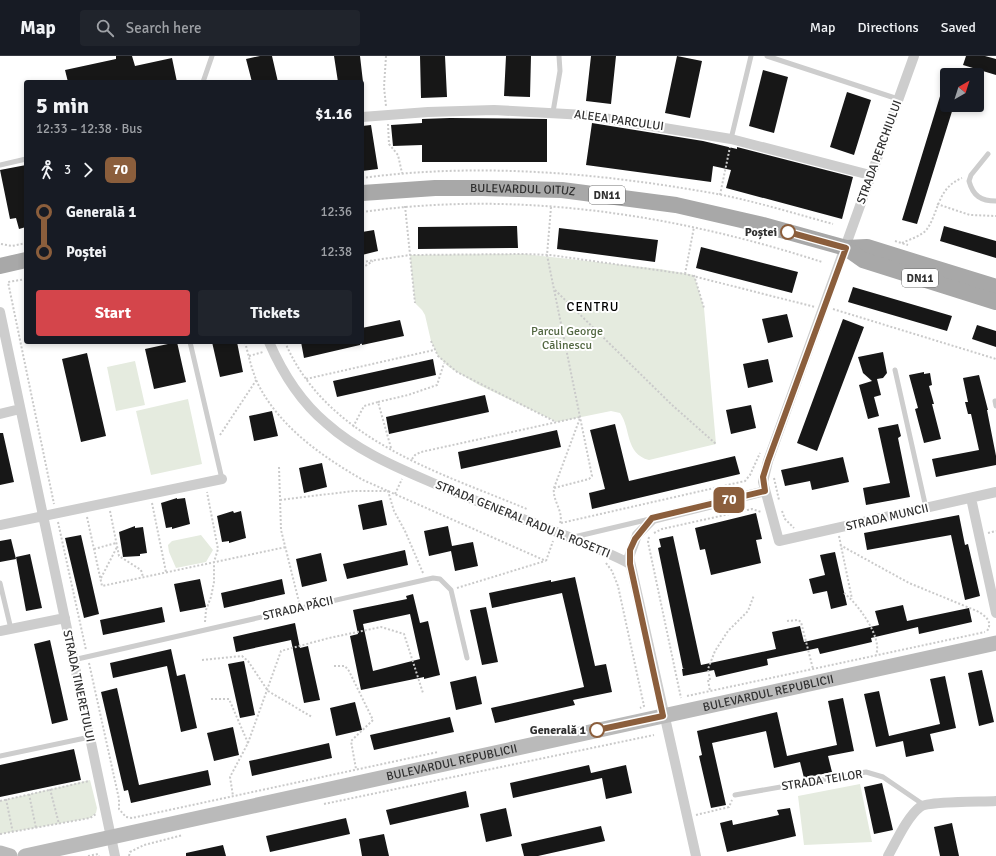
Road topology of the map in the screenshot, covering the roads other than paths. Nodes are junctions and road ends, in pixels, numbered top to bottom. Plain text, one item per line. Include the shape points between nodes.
1 (212, 56) edge
2 (559, 56) edge
3 (751, 56) edge
4 (767, 56) edge
5 (914, 56) edge
6 (204, 80) edge
7 (898, 99) junction
8 (553, 112) junction
9 (364, 117) edge
10 (731, 138) junction
11 (988, 154) dead end
12 (24, 159) edge
13 (0, 165) edge
14 (870, 175) junction
15 (364, 193) edge
16 (996, 201) edge
17 (846, 248) junction
18 (24, 260) edge
19 (0, 266) edge
20 (996, 287) edge
21 (996, 302) edge
22 (0, 312) edge
23 (190, 344) edge
24 (268, 347) edge
25 (896, 370) dead end
26 (995, 400) dead end
27 (996, 406) edge
28 (20, 409) junction
29 (0, 414) edge
30 (222, 479) joint
31 (765, 491) junction
32 (996, 492) edge
33 (971, 498) junction
34 (926, 508) junction
35 (43, 515) junction
36 (652, 518) junction
37 (0, 525) edge
38 (570, 537) junction
39 (779, 541) joint
40 (630, 564) junction
41 (0, 583) edge
42 (996, 613) edge
43 (65, 618) junction
44 (11, 629) junction
45 (0, 631) edge
46 (989, 635) edge
47 (467, 658) dead end
48 (73, 660) junction
49 (663, 716) junction
50 (90, 737) junction
51 (0, 756) edge
52 (735, 795) road end
53 (996, 801) edge
54 (924, 805) junction
55 (111, 837) junction
56 (0, 853) edge
57 (10, 856) edge
58 (25, 856) edge
59 (115, 856) edge
60 (696, 856) edge
61 (888, 856) edge

1 - 6 lane
2 - 8 lane via 560,71
3 - 10 lane
4 - 7 lane
5 - 7 street, STRADA PERCHIULUI
7 - 14 street, STRADA PERCHIULUI
8 - 9 street, ALEEA PARCULUI via 473,110
8 - 10 street, ALEEA PARCULUI via 643,123
10 - 14 street, ALEEA PARCULUI
11 - 16 lane via 971,174 969,181 976,196 983,200
12 - 13 lane
14 - 17 street, STRADA PERCHIULUI
15 - 17 main road, BULEVARDUL OITUZ / DN11 via 482,188 562,190 616,196 727,216
17 - 20 main road, BULEVARDUL OITUZ / DN11 via 867,247
17 - 21 main road, BULEVARDUL OITUZ / DN11 via 863,260
17 - 31 street, STRADA PERCHIULUI via 768,461 763,477
18 - 19 main road
22 - 28 street, STRADA TINERETULUI
23 - 30 lane
24 - 38 street, STRADA GENERAL RADU R. ROSETTI via 304,400 347,440 400,469
25 - 34 lane
26 - 27 lane
28 - 29 street
28 - 35 street, STRADA TINERETULUI
30 - 35 street
31 - 36 street
31 - 39 street, STRADA PERCHIULUI
32 - 33 street, STRADA MUNCII
33 - 34 street, STRADA MUNCII
33 - 42 street
34 - 39 street, STRADA MUNCII
35 - 37 street
35 - 43 street, STRADA TINERETULUI
36 - 38 lane
36 - 40 street via 635,539 630,550
38 - 40 street, STRADA GENERAL RADU R. ROSETTI
40 - 49 street
41 - 44 lane
43 - 44 street
43 - 48 street, STRADA TINERETULUI
44 - 45 street
46 - 49 street, BULEVARDUL REPUBLICII
47 - 48 lane, STRADA PĂCII via 451,590 440,579 425,578
48 - 50 street, STRADA TINERETULUI
49 - 55 street, BULEVARDUL REPUBLICII
49 - 60 street
50 - 51 lane
50 - 55 street, STRADA TINERETULUI
52 - 54 lane, STRADA TEILOR via 866,772 884,777
53 - 54 street
54 - 61 street via 916,810 899,834
55 - 58 street, BULEVARDUL REPUBLICII
55 - 59 street, STRADA TINERETULUI
56 - 57 street

